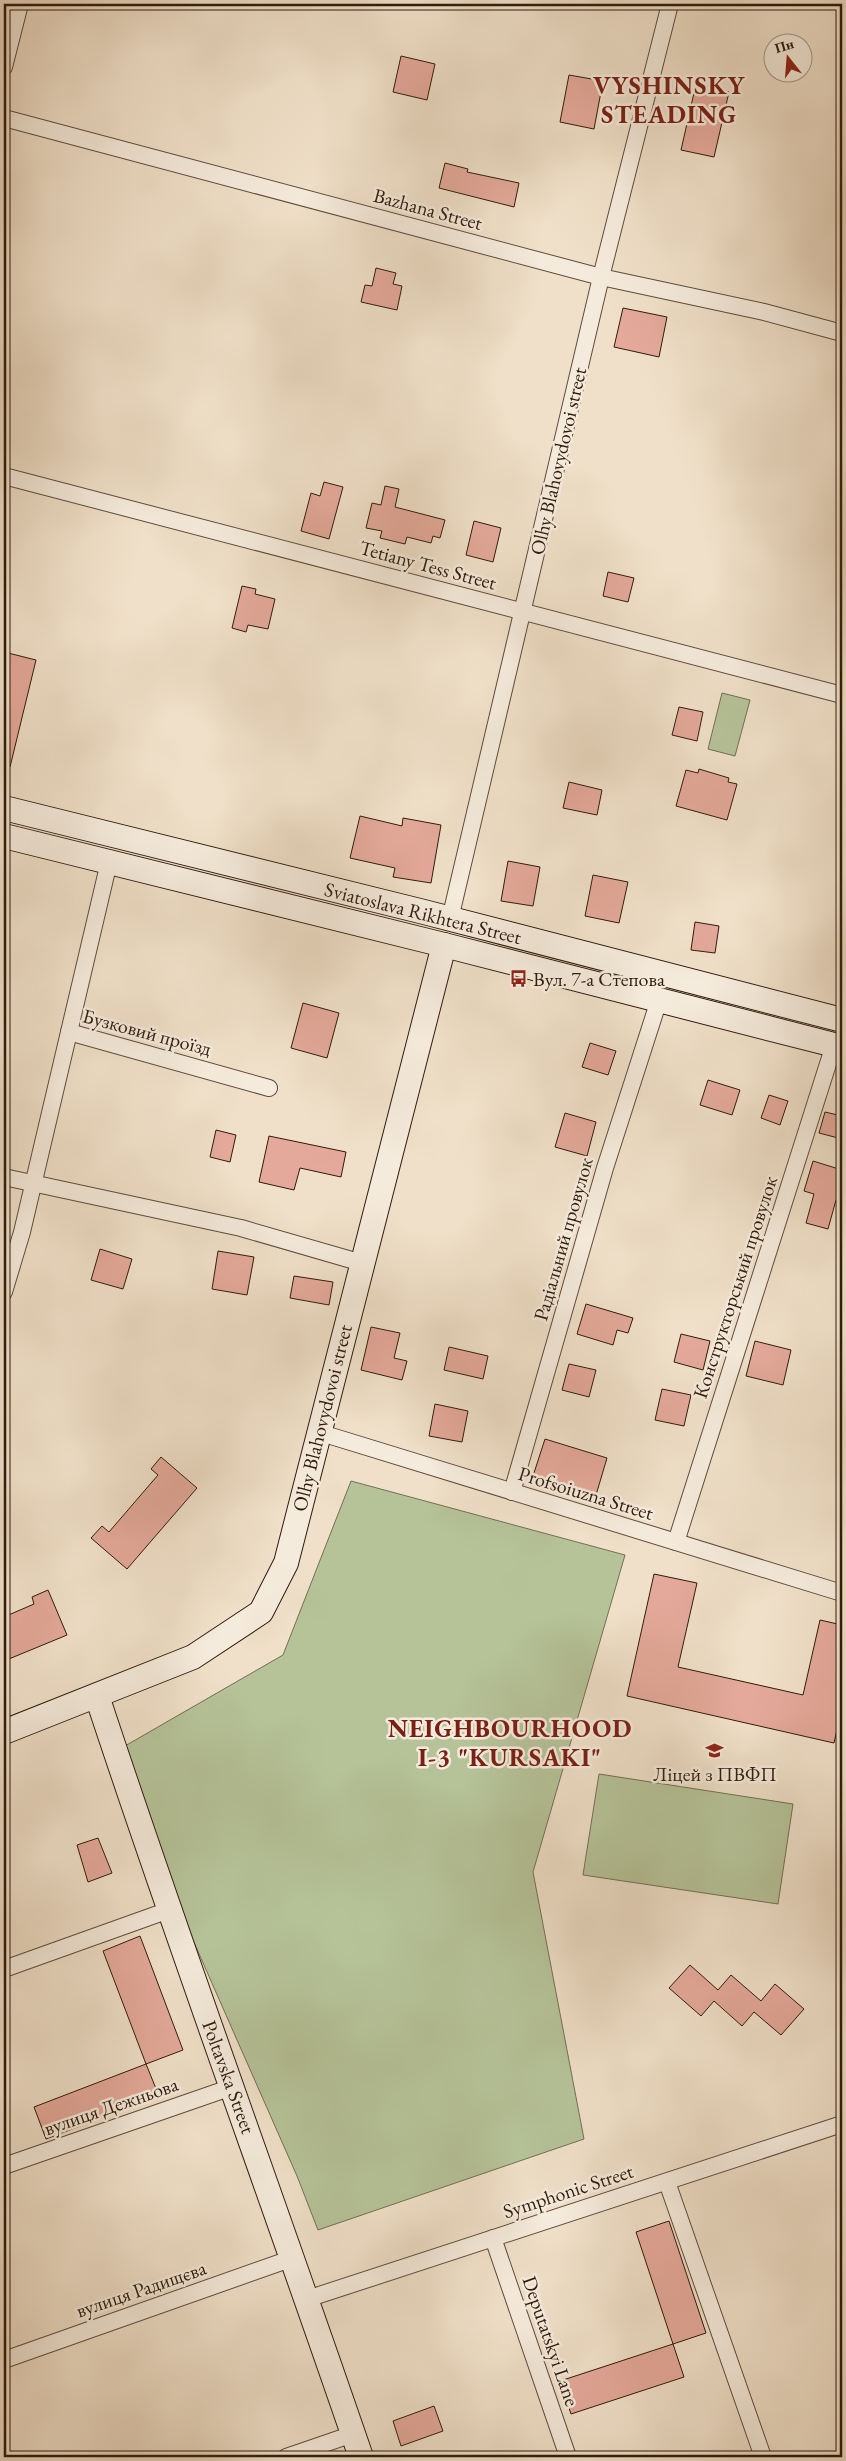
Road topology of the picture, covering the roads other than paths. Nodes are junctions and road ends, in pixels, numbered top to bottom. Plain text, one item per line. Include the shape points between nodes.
1 (20, 4) edge
2 (670, 4) edge
3 (4, 67) edge
4 (4, 118) edge
5 (601, 277) junction
6 (842, 333) edge
7 (4, 476) edge
8 (522, 612) junction
9 (842, 696) edge
10 (4, 808) edge
11 (4, 836) edge
12 (108, 862) junction
13 (450, 919) junction
14 (444, 945) junction
15 (659, 1000) junction
16 (842, 1020) edge
17 (68, 1032) junction
18 (838, 1046) edge
19 (269, 1088) dead end
20 (4, 1177) edge
21 (33, 1182) junction
22 (362, 1263) junction
23 (4, 1292) edge
24 (318, 1432) junction
25 (512, 1492) junction
26 (676, 1542) junction
27 (842, 1594) edge
28 (97, 1696) junction
29 (4, 1732) edge
30 (169, 1910) junction
31 (4, 1969) edge
32 (232, 2087) junction
33 (841, 2127) edge
34 (4, 2166) edge
35 (667, 2182) junction
36 (493, 2238) junction
37 (293, 2258) junction
38 (307, 2299) junction
39 (4, 2360) edge
40 (353, 2434) junction
41 (286, 2457) edge
42 (361, 2457) edge
43 (568, 2457) edge
44 (764, 2457) edge

1 - 3 street
2 - 5 street, Olhy Blahovydovoi street
4 - 5 street, Bazhana Street
5 - 6 street, Bazhana Street via 764,312
5 - 8 street, Olhy Blahovydovoi street
7 - 8 street, Tetiany Tess Street
8 - 9 street, Tetiany Tess Street
8 - 13 street, Olhy Blahovydovoi street
10 - 13 street, Sviatoslava Rikhtera Street
11 - 12 street, Sviatoslava Rikhtera Street
12 - 14 street, Sviatoslava Rikhtera Street
12 - 17 street
13 - 16 street, Sviatoslava Rikhtera Street
14 - 15 street, Sviatoslava Rikhtera Street
14 - 22 street, Olhy Blahovydovoi street
15 - 18 street, Sviatoslava Rikhtera Street
15 - 25 street, Радіальний провулок via 605,1168
17 - 19 street, Бузковий проїзд
17 - 21 street, Бузковий проїзд
18 - 26 street, Конструкторський провулок
20 - 21 street
21 - 22 street via 240,1228
21 - 23 street, Бузковий проїзд
22 - 24 street, Olhy Blahovydovoi street
24 - 25 street, Profsoiuzna Street
24 - 28 street, Olhy Blahovydovoi street via 286,1563 261,1612 193,1657
25 - 26 street, Profsoiuzna Street
26 - 27 street, Profsoiuzna Street
28 - 29 street, Olhy Blahovydovoi street
28 - 30 street, Poltavska Street
30 - 31 street
30 - 32 street, Poltavska Street
32 - 34 street, вулиця Дежньова
32 - 37 street, Poltavska Street
33 - 35 street, Symphonic Street
35 - 36 street, Symphonic Street
35 - 44 street
36 - 38 street, Symphonic Street
36 - 43 street, Deputatskyi Lane
37 - 38 street, Poltavska Street
37 - 39 street, вулиця Радищєва
38 - 40 street, Poltavska Street
40 - 41 street
40 - 42 street, Poltavska Street

